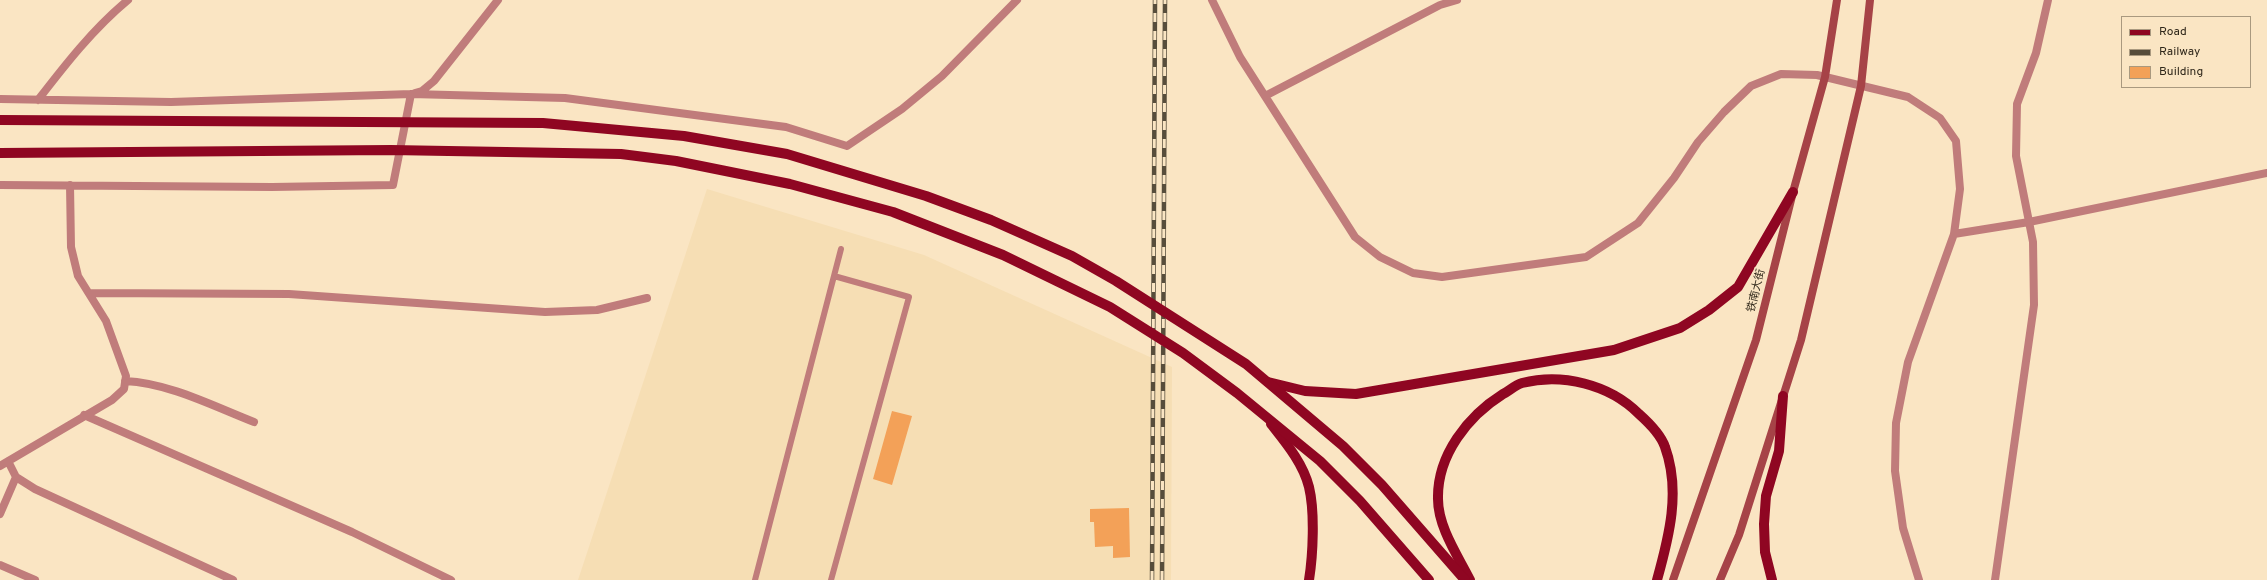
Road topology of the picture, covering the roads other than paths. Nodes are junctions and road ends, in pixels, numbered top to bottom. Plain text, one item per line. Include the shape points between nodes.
1 (128, 0) edge
2 (498, 0) edge
3 (1017, 0) edge
4 (1212, 0) edge
5 (1457, 0) edge
6 (1837, 0) edge
7 (1870, 0) edge
8 (2048, 0) edge
9 (1825, 77) junction
10 (1861, 86) junction
11 (411, 94) junction
12 (1265, 96) junction
13 (0, 99) edge
14 (38, 100) junction
15 (0, 120) edge
16 (0, 153) edge
17 (2267, 173) edge
18 (0, 185) edge
19 (70, 185) junction
20 (1793, 192) junction
21 (2029, 222) junction
22 (1954, 234) junction
23 (841, 249) dead end
24 (834, 276) junction
25 (89, 293) junction
26 (647, 298) dead end
27 (125, 381) junction
28 (1268, 382) junction
29 (1783, 396) junction
30 (84, 415) junction
31 (1266, 417) junction
32 (254, 422) dead end
33 (8, 461) junction
34 (0, 466) edge
35 (16, 477) junction
36 (0, 514) edge
37 (0, 565) edge
38 (35, 580) edge
39 (233, 580) edge
40 (451, 580) edge
41 (755, 580) edge
42 (831, 580) edge
43 (1309, 580) edge
44 (1429, 580) edge
45 (1466, 580) edge
46 (1470, 580) edge
47 (1657, 580) edge
48 (1673, 580) edge
49 (1720, 580) edge
50 (1772, 580) edge
51 (1919, 580) edge
52 (1996, 580) edge

1 - 14 street via 110,14 73,55
2 - 11 street via 434,81 422,91
3 - 11 street via 942,76 902,109 846,146 786,127 635,106 565,98
4 - 12 street via 1240,57
5 - 12 street via 1440,5
6 - 9 main road, 铁南大街
7 - 10 main road
8 - 21 street via 2036,53 2018,104 2016,156
9 - 10 street
9 - 12 street via 1781,74 1751,86 1698,142 1674,178 1638,223 1586,257 1442,277 1413,273 1380,257 1355,237
9 - 20 main road, 铁南大街
10 - 22 street via 1908,98 1940,118 1956,141 1960,189
10 - 29 main road via 1800,340
11 - 14 street via 171,102
11 - 19 street via 393,185
13 - 14 street
15 - 28 main road, bridge via 543,123 684,136 787,154 926,196 991,220 1072,256 1194,329
16 - 31 main road, bridge via 391,150 621,154 676,161 790,184 893,212 1003,256 1102,304 1183,353
17 - 21 street
18 - 19 street
19 - 25 street via 71,248 78,276
20 - 28 main road via 1738,287 1709,310 1680,328 1614,350 1356,394 1305,391
20 - 48 main road, 铁南大街 via 1756,340
21 - 22 street
21 - 52 street via 2033,242 2034,305
22 - 51 street via 1908,362 1896,422 1896,478 1903,528
23 - 24 lane
24 - 41 lane
24 - 42 lane via 909,297
25 - 26 street via 289,294 545,312 597,310
25 - 27 street via 106,321 126,376
27 - 30 street via 124,389 112,400
27 - 32 street via 141,382 170,390
28 - 45 main road, bridge via 1343,446 1378,480
29 - 49 main road via 1739,534
29 - 50 main road via 1779,451 1766,496 1764,524 1765,552
30 - 33 street
30 - 40 street via 352,532
31 - 43 main road, bridge via 1294,454 1309,487 1312,532
31 - 44 main road, bridge via 1320,461 1360,501
33 - 34 street
33 - 35 street
35 - 36 street
35 - 39 street via 35,489
37 - 38 street
46 - 47 main road via 1445,528 1438,499 1443,464 1464,427 1488,404 1520,384 1551,379 1584,383 1630,404 1649,423 1665,445 1673,493 1670,535

